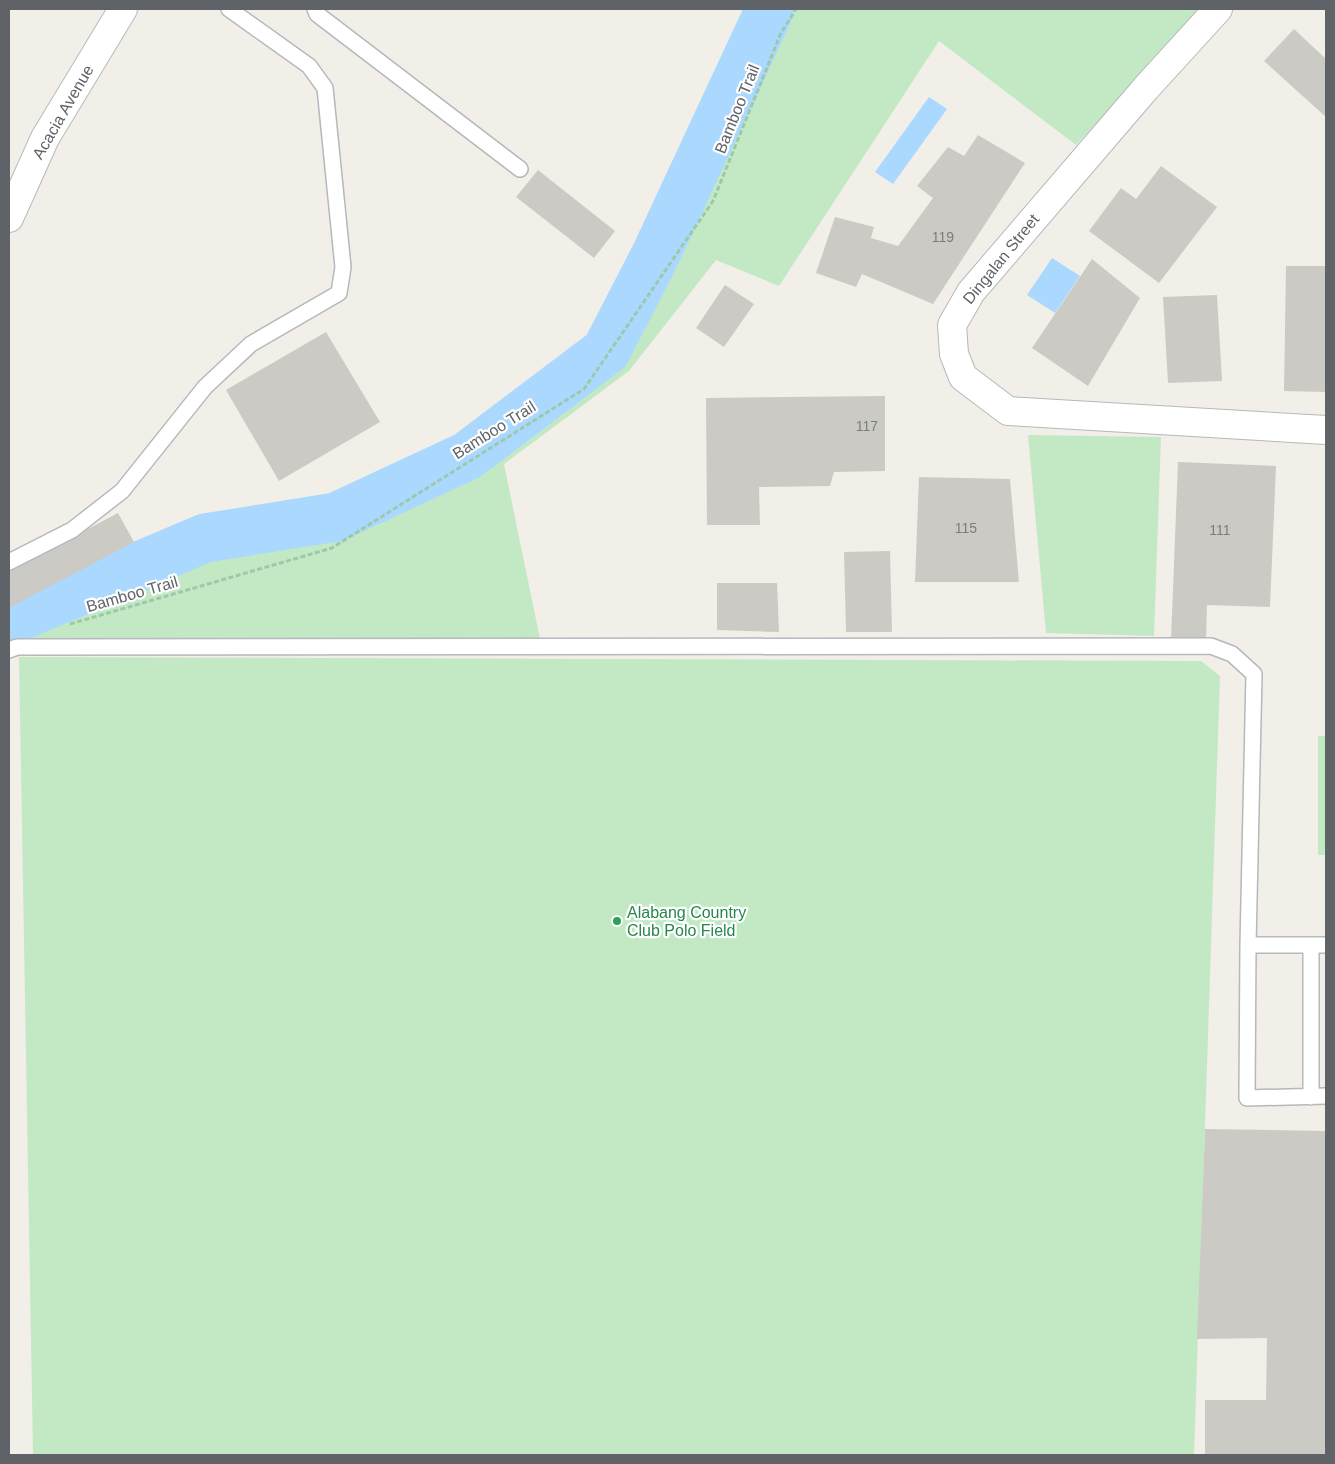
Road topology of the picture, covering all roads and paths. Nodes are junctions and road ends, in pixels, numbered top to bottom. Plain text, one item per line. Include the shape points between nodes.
1 (123, 9) edge
2 (229, 9) edge
3 (315, 9) edge
4 (796, 9) edge
5 (1218, 9) edge
6 (520, 169) dead end
7 (9, 218) edge
8 (1326, 430) edge
9 (9, 562) edge
10 (69, 625) dead end
11 (9, 650) edge
12 (1248, 945) junction
13 (1310, 945) junction
14 (1326, 945) edge
15 (1319, 1097) edge

1 - 7 street, Acacia Avenue via 45,138
2 - 9 lane via 309,66 325,88 343,267 339,293 251,344 205,387 122,491 72,530
3 - 6 lane via 317,14
4 - 10 path, Bamboo Trail via 781,33 713,201 584,389 332,548
5 - 8 street, Dingalan Street via 971,292 952,325 954,354 964,377 1008,412
11 - 12 lane via 37,647 1211,646 1232,654 1254,674
12 - 13 lane
12 - 15 lane via 1247,1098
13 - 14 lane
13 - 15 lane

